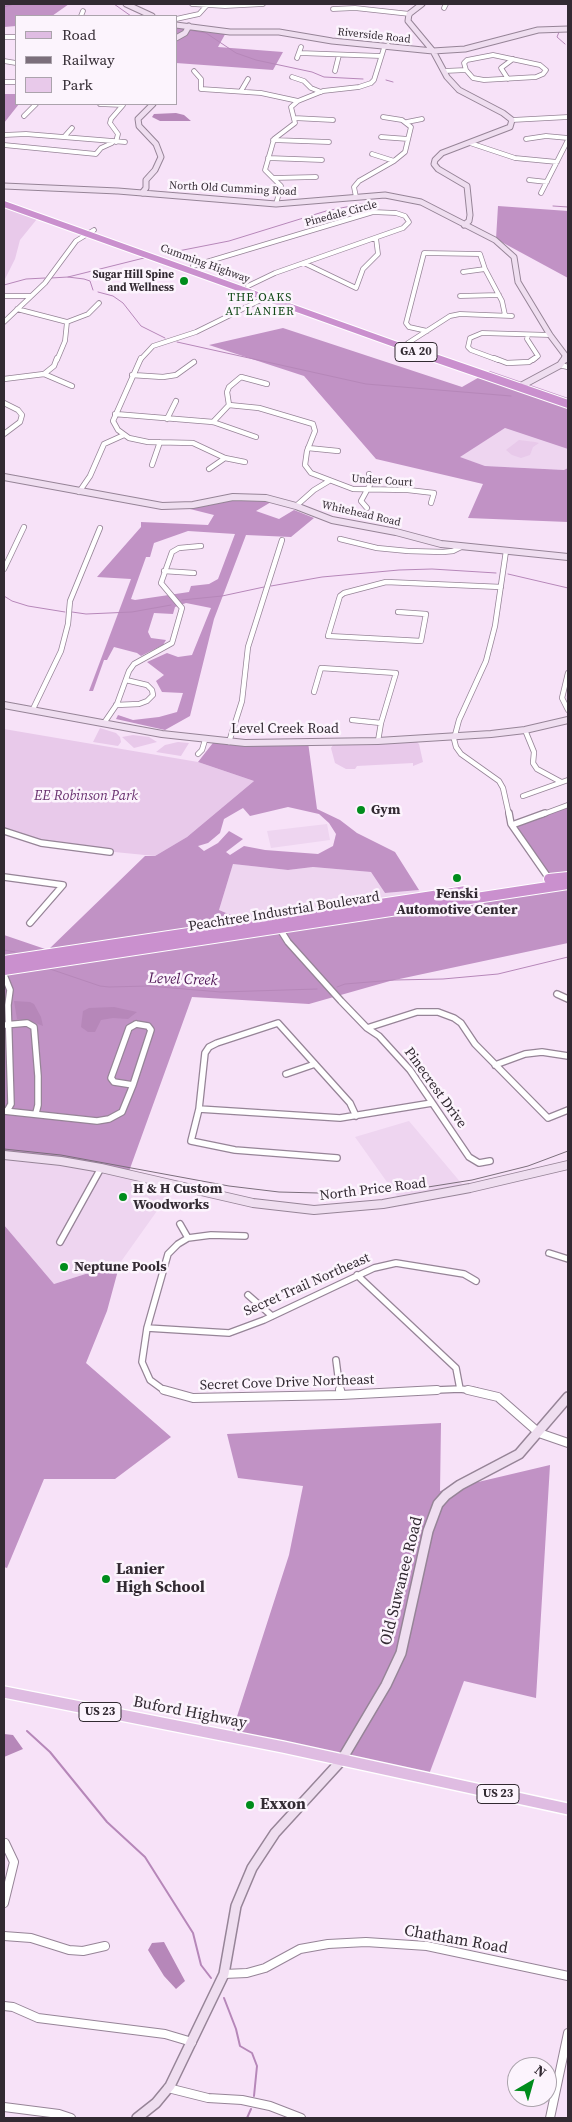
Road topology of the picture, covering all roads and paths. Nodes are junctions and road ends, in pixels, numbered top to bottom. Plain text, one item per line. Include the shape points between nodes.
1 (126, 4) edge
2 (192, 4) edge
3 (208, 4) edge
4 (263, 4) edge
5 (422, 4) edge
6 (446, 4) edge
7 (444, 8) dead end
8 (333, 9) dead end
9 (84, 11) dead end
10 (410, 14) junction
11 (82, 15) edge
12 (150, 15) edge
13 (178, 19) edge
14 (178, 24) edge
15 (189, 26) junction
16 (568, 29) edge
17 (178, 37) edge
18 (388, 46) junction
19 (301, 47) dead end
20 (433, 51) junction
21 (300, 53) junction
22 (340, 55) junction
23 (381, 56) junction
24 (297, 58) dead end
25 (513, 59) junction
26 (466, 70) junction
27 (194, 71) dead end
28 (335, 71) dead end
29 (444, 71) junction
30 (292, 77) dead end
31 (248, 79) dead end
32 (508, 79) junction
33 (241, 92) junction
34 (321, 92) junction
35 (298, 101) junction
36 (35, 105) edge
37 (122, 105) edge
38 (152, 105) edge
39 (24, 116) dead end
40 (383, 117) dead end
41 (568, 117) edge
42 (294, 118) junction
43 (422, 119) dead end
44 (333, 120) dead end
45 (512, 120) junction
46 (407, 122) junction
47 (72, 128) dead end
48 (4, 135) edge
49 (64, 137) junction
50 (381, 137) dead end
51 (408, 139) junction
52 (526, 139) dead end
53 (568, 139) edge
54 (273, 140) junction
55 (115, 142) junction
56 (125, 142) dead end
57 (329, 142) dead end
58 (470, 143) junction
59 (4, 145) edge
60 (372, 154) dead end
61 (268, 158) junction
62 (322, 160) dead end
63 (394, 162) junction
64 (557, 162) junction
65 (316, 177) dead end
66 (273, 178) junction
67 (529, 180) dead end
68 (547, 182) junction
69 (4, 186) edge
70 (142, 193) junction
71 (542, 193) dead end
72 (356, 197) junction
73 (4, 199) edge
74 (4, 204) edge
75 (276, 204) junction
76 (464, 225) junction
77 (91, 232) junction
78 (376, 238) junction
79 (304, 264) junction
80 (193, 266) junction
81 (485, 269) junction
82 (463, 272) dead end
83 (248, 286) junction
84 (499, 294) junction
85 (4, 296) edge
86 (31, 296) junction
87 (268, 296) junction
88 (460, 296) dead end
89 (99, 303) dead end
90 (17, 309) junction
91 (505, 315) junction
92 (512, 316) dead end
93 (4, 322) edge
94 (67, 322) junction
95 (427, 332) junction
96 (528, 335) junction
97 (550, 335) junction
98 (408, 343) junction
99 (194, 362) dead end
100 (560, 365) junction
101 (568, 367) edge
102 (44, 374) junction
103 (132, 376) junction
104 (4, 379) edge
105 (268, 384) dead end
106 (72, 386) dead end
107 (522, 386) junction
108 (568, 399) edge
109 (176, 401) dead end
110 (4, 403) edge
111 (568, 404) edge
112 (229, 405) junction
113 (115, 414) junction
114 (167, 419) junction
115 (213, 422) junction
116 (4, 434) edge
117 (124, 435) junction
118 (256, 436) dead end
119 (160, 442) junction
120 (308, 448) junction
121 (338, 450) dead end
122 (226, 458) junction
123 (245, 462) dead end
124 (152, 465) dead end
125 (209, 469) dead end
126 (369, 474) dead end
127 (4, 477) edge
128 (328, 481) junction
129 (367, 490) junction
130 (79, 492) junction
131 (431, 503) dead end
132 (296, 506) junction
133 (367, 508) dead end
134 (24, 527) dead end
135 (100, 528) dead end
136 (340, 539) dead end
137 (282, 540) dead end
138 (201, 546) dead end
139 (461, 547) junction
140 (506, 552) junction
141 (568, 557) edge
142 (4, 569) edge
143 (164, 570) junction
144 (194, 573) dead end
145 (501, 587) junction
146 (398, 612) dead end
147 (568, 673) edge
148 (126, 680) junction
149 (314, 692) dead end
150 (4, 705) edge
151 (116, 705) junction
152 (33, 709) junction
153 (568, 710) edge
154 (352, 720) dead end
155 (568, 720) edge
156 (104, 723) junction
157 (381, 723) junction
158 (525, 730) junction
159 (454, 736) junction
160 (378, 741) junction
161 (229, 742) junction
162 (568, 780) edge
163 (561, 782) junction
164 (523, 796) dead end
165 (568, 805) edge
166 (512, 825) junction
167 (4, 831) edge
168 (110, 852) dead end
169 (4, 876) edge
170 (568, 877) edge
171 (551, 883) junction
172 (568, 884) edge
173 (30, 923) dead end
174 (277, 924) junction
175 (4, 961) edge
176 (4, 970) edge
177 (4, 975) edge
178 (4, 994) edge
179 (557, 994) dead end
180 (568, 999) edge
181 (8, 1004) junction
182 (6, 1025) edge
183 (368, 1028) junction
184 (568, 1056) edge
185 (315, 1064) junction
186 (495, 1064) junction
187 (286, 1074) dead end
188 (133, 1085) junction
189 (432, 1103) junction
190 (199, 1110) junction
191 (568, 1110) edge
192 (5, 1111) edge
193 (36, 1113) junction
194 (356, 1116) junction
195 (4, 1155) edge
196 (337, 1158) dead end
197 (490, 1161) dead end
198 (568, 1165) edge
199 (101, 1168) junction
200 (180, 1224) dead end
201 (244, 1236) dead end
202 (188, 1238) junction
203 (60, 1242) dead end
204 (549, 1253) dead end
205 (568, 1259) edge
206 (357, 1275) junction
207 (476, 1280) dead end
208 (248, 1295) dead end
209 (272, 1316) junction
210 (147, 1328) junction
211 (336, 1360) dead end
212 (460, 1389) junction
213 (341, 1395) junction
214 (568, 1397) edge
215 (539, 1433) junction
216 (568, 1443) edge
217 (4, 1692) edge
218 (341, 1761) junction
219 (568, 1808) edge
220 (5, 1843) dead end
221 (4, 1903) edge
222 (4, 1936) edge
223 (105, 1946) dead end
224 (224, 1974) junction
225 (568, 1976) edge
226 (4, 2006) edge
227 (568, 2033) edge
228 (193, 2042) junction
229 (168, 2088) junction
230 (4, 2107) edge
231 (71, 2118) edge
232 (137, 2118) edge
233 (301, 2118) edge
234 (550, 2118) edge

1 - 12 street
2 - 3 street
3 - 4 street
3 - 13 street via 199,14
5 - 10 street
6 - 7 street
8 - 10 street
9 - 11 street
10 - 20 street via 408,21 411,26
14 - 15 street, Riverside Road
15 - 17 street
15 - 18 street, Riverside Road via 230,32 279,32
16 - 20 street, Riverside Road via 535,30 465,49
18 - 20 street, Riverside Road
18 - 23 street
19 - 21 street
20 - 29 street
21 - 22 street
21 - 24 street
22 - 23 street
22 - 28 street
23 - 34 street via 371,83
25 - 26 street via 493,56 472,58 464,63
25 - 32 street via 501,68
25 - 32 street via 540,65 546,70 536,77
26 - 29 street
26 - 32 street via 473,80
27 - 33 street via 200,78 201,89
29 - 45 street via 459,90
30 - 34 street
31 - 33 street
33 - 35 street via 265,93
34 - 35 street
35 - 42 street via 291,108
36 - 39 street
37 - 55 street via 110,123 118,134
38 - 70 street via 138,119 161,157 146,180
40 - 46 street
41 - 45 street
42 - 44 street
42 - 54 street via 295,123
43 - 46 street
45 - 58 street via 510,127
46 - 51 street via 411,127
47 - 49 street
48 - 49 street
49 - 55 street
50 - 51 street
51 - 63 street via 405,152
52 - 53 street via 546,136
53 - 64 street
54 - 57 street
54 - 61 street
55 - 56 street
55 - 59 street via 96,154
58 - 64 street via 515,158
58 - 76 street via 442,153 434,164 466,186 470,215
60 - 63 street
61 - 62 street
61 - 66 street via 265,170
63 - 72 street via 359,182 354,187
64 - 68 street
65 - 66 street
66 - 75 street via 281,186
67 - 68 street
68 - 71 street
69 - 70 street, North Old Cumming Road
70 - 75 street, North Old Cumming Road
72 - 75 street, North Old Cumming Road
72 - 76 street, North Old Cumming Road via 384,195 409,198
73 - 77 highway, Cumming Highway / GA 20
74 - 77 highway, Cumming Highway / GA 20
76 - 97 street, North Old Cumming Road via 495,240 509,251 516,261 518,282
77 - 80 highway, Cumming Highway / GA 20
77 - 86 street via 72,245 45,283
77 - 87 highway, Cumming Highway / GA 20
78 - 79 street, Pinedale Circle
78 - 79 street via 378,254 363,269 356,288
78 - 80 street, Pinedale Circle via 408,225 408,219 396,213 373,212
79 - 83 street, Pinedale Circle
80 - 83 highway, Cumming Highway / GA 20
81 - 82 street
81 - 84 street
81 - 95 street via 480,254 424,253 406,323 408,327
83 - 87 highway, Cumming Highway / GA 20
84 - 88 street
84 - 91 street
85 - 86 street
86 - 90 street
87 - 98 highway, Cumming Highway / GA 20
87 - 103 street via 196,332 153,346 139,361
87 - 107 highway, Cumming Highway / GA 20 via 332,323
89 - 94 street via 88,314
90 - 93 street
90 - 94 street
91 - 92 street
91 - 95 street via 460,314 439,322
94 - 102 street via 65,341 54,366
95 - 98 street
96 - 96 street via 482,333 470,338 468,347 507,363 529,362 538,356 527,339
96 - 97 street
97 - 100 street, North Old Cumming Road via 565,356
98 - 107 highway, Cumming Highway / GA 20
99 - 103 street via 176,376
100 - 101 street
100 - 107 street
102 - 104 street
102 - 106 street
103 - 113 street
105 - 112 street via 241,377 229,387
107 - 108 highway, Cumming Highway / GA 20
107 - 111 highway, Cumming Highway / GA 20
109 - 114 street
110 - 116 street via 18,410 22,416 20,422
112 - 115 street
112 - 120 street, Under Court via 259,408 312,423 315,430
113 - 114 street
113 - 117 street via 114,426
114 - 115 street
115 - 118 street
117 - 119 street
117 - 130 street via 104,444
119 - 122 street via 193,443
119 - 124 street
120 - 121 street
120 - 128 street, Under Court via 307,469
122 - 123 street
122 - 125 street
126 - 129 street via 371,483
127 - 130 street, Whitehead Road
128 - 129 street, Under Court
128 - 132 street
129 - 131 street, Under Court via 434,493
129 - 133 street via 361,501
130 - 132 street, Whitehead Road via 162,506 193,505 244,496
132 - 139 street, Whitehead Road via 332,520
134 - 142 street
135 - 152 street via 70,600 61,651
136 - 139 street via 377,548 443,552
137 - 161 street via 248,647 242,701
138 - 143 street via 172,552
139 - 140 street, Whitehead Road
140 - 141 street, Whitehead Road
140 - 145 street
143 - 144 street
143 - 148 street via 161,583 182,608 172,643 134,664
145 - 146 street via 386,582 344,593 340,596 328,636 421,641 426,614
145 - 159 street via 486,662
147 - 153 street via 562,698
148 - 151 street
148 - 151 street via 147,685 152,695 139,704
149 - 157 street via 321,668 396,674
150 - 152 street, Level Creek Road
151 - 156 street
152 - 156 street, Level Creek Road
154 - 157 street
155 - 158 street, Level Creek Road
156 - 161 street, Level Creek Road
157 - 160 street
158 - 159 street, Level Creek Road
158 - 163 street via 534,752 532,762 549,778
159 - 160 street, Level Creek Road
159 - 166 street via 461,754 499,781
160 - 161 street, Level Creek Road
162 - 163 street
163 - 164 street
165 - 166 street
166 - 171 street
167 - 168 street via 41,843
169 - 173 street via 63,885
170 - 171 highway, Peachtree Industrial Boulevard
171 - 172 highway, Peachtree Industrial Boulevard
171 - 174 highway, Peachtree Industrial Boulevard
174 - 175 highway, Peachtree Industrial Boulevard
174 - 176 highway, Peachtree Industrial Boulevard
174 - 183 street, Pinecrest Drive via 288,942
177 - 181 street via 10,990
178 - 181 street
179 - 180 street
181 - 182 street
182 - 192 street via 11,1104
182 - 193 street via 27,1023 34,1027 38,1076
183 - 186 street via 418,1012 438,1012 461,1023 475,1044
183 - 189 street, Pinecrest Drive via 410,1070
184 - 186 street via 542,1052
185 - 187 street
185 - 190 street via 278,1023 225,1040 209,1047 205,1053
185 - 194 street via 350,1103
186 - 191 street via 548,1118
188 - 188 street via 151,1030 142,1024 129,1028 111,1078 114,1082
188 - 193 street via 122,1112 109,1119 97,1121
189 - 194 street
189 - 197 street, Pinecrest Drive via 469,1157 479,1163
190 - 194 street via 340,1118
190 - 196 street via 191,1141 235,1150
192 - 193 street
195 - 199 street, North Price Road
198 - 199 street, North Price Road via 383,1204 314,1210 253,1203
199 - 203 street
200 - 202 street
201 - 202 street
202 - 210 street, Secret Cove Drive Northeast via 168,1254
204 - 205 street
206 - 207 street, Secret Trail Northeast via 396,1263 464,1274
206 - 209 street, Secret Trail Northeast
206 - 212 street via 456,1368
208 - 209 street
209 - 210 street, Secret Trail Northeast via 230,1333
210 - 213 street, Secret Cove Drive Northeast via 142,1362 150,1380 166,1392 193,1398
211 - 213 street
212 - 213 street, Secret Cove Drive Northeast
212 - 215 street, Secret Cove Drive Northeast via 498,1397
214 - 215 street, Old Suwanee Road
215 - 216 street
215 - 218 street, Old Suwanee Road via 519,1454 460,1485 438,1504 428,1531 401,1653 386,1686
217 - 218 main road, Buford Highway / US 23
218 - 219 main road, US 23
218 - 224 street, Old Suwanee Road via 286,1820 252,1868 236,1906
220 - 221 street via 14,1862
222 - 223 street via 31,1938 69,1950
224 - 225 street, Chatham Road via 265,1968 300,1949 366,1942 427,1946
224 - 228 street, Old Suwanee Road
226 - 228 street via 38,2018 165,2034
227 - 234 street
228 - 229 street, Old Suwanee Road
229 - 232 street, Old Suwanee Road
229 - 233 street via 208,2098 270,2106
230 - 231 street

